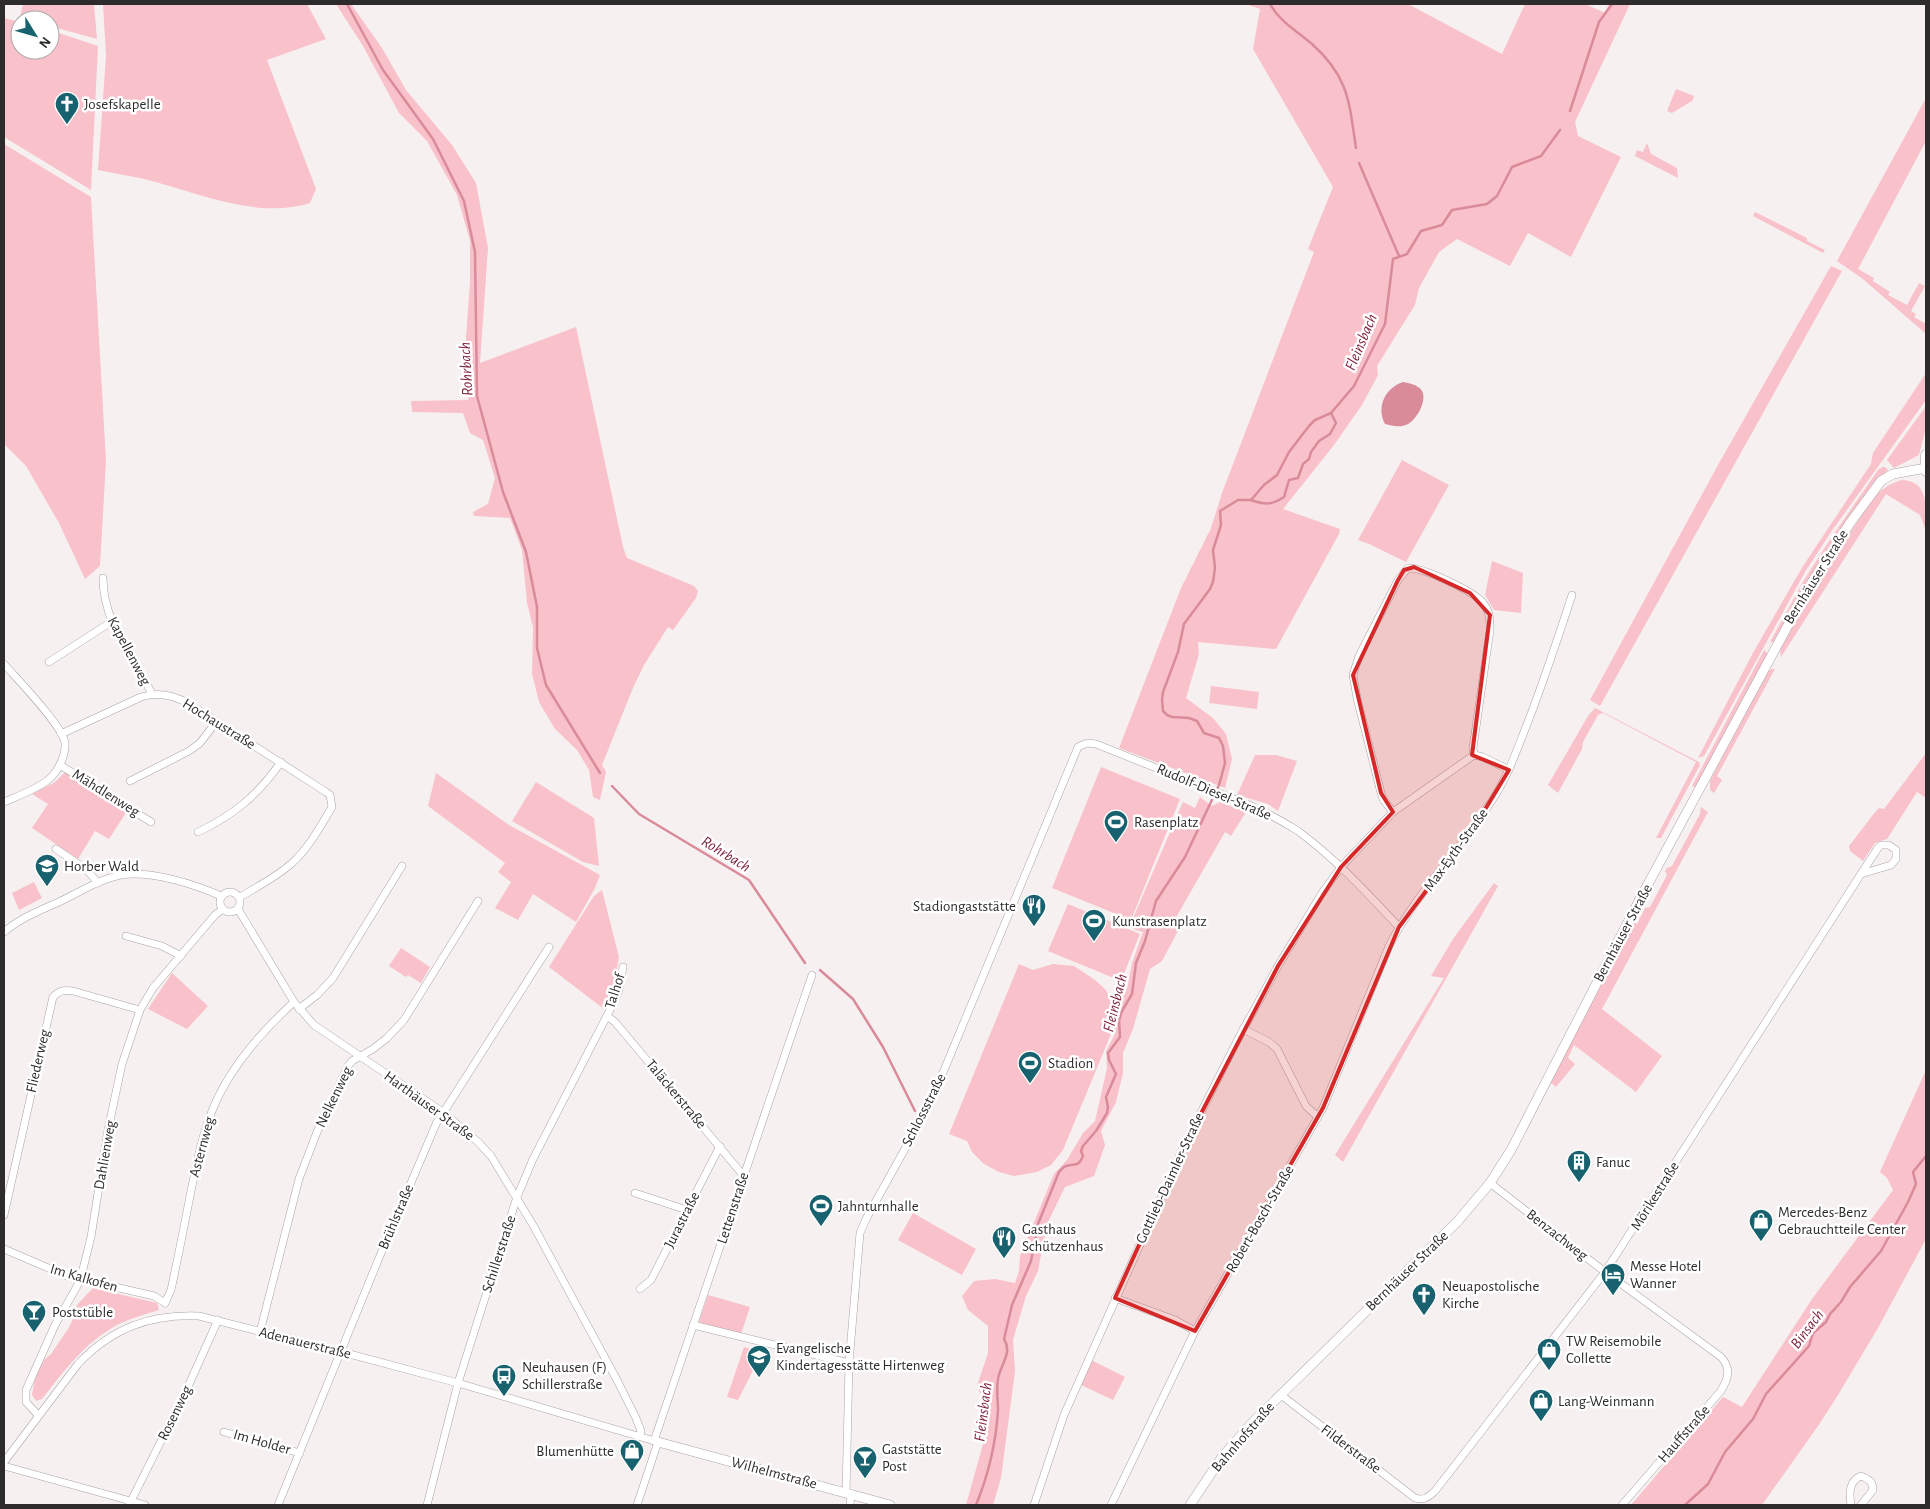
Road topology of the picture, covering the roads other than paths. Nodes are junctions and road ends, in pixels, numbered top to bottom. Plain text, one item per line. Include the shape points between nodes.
1 (1926, 455) edge
2 (1926, 469) edge
3 (103, 578) dead end
4 (1572, 595) dead end
5 (111, 622) junction
6 (49, 662) dead end
7 (4, 664) edge
8 (152, 694) junction
9 (216, 722) junction
10 (61, 734) junction
11 (1082, 744) joint
12 (1474, 755) junction
13 (281, 762) junction
14 (60, 764) junction
15 (1509, 770) junction
16 (130, 781) dead end
17 (4, 802) edge
18 (1393, 812) junction
19 (151, 822) dead end
20 (198, 832) dead end
21 (56, 849) dead end
22 (402, 866) dead end
23 (1340, 867) junction
24 (1861, 874) junction
25 (98, 883) junction
26 (221, 896) junction
27 (240, 897) junction
28 (478, 901) dead end
29 (223, 909) junction
30 (238, 909) junction
31 (1399, 927) junction
32 (4, 932) edge
33 (126, 936) dead end
34 (549, 947) dead end
35 (181, 956) junction
36 (623, 967) dead end
37 (812, 975) dead end
38 (296, 1005) junction
39 (140, 1010) junction
40 (606, 1016) junction
41 (1243, 1029) junction
42 (360, 1057) junction
43 (444, 1113) junction
44 (1318, 1117) junction
45 (720, 1146) junction
46 (743, 1175) junction
47 (1490, 1183) junction
48 (635, 1192) dead end
49 (517, 1197) junction
50 (687, 1210) junction
51 (4, 1214) edge
52 (4, 1249) edge
53 (1605, 1272) junction
54 (80, 1280) junction
55 (640, 1289) dead end
56 (1115, 1298) junction
57 (165, 1303) junction
58 (168, 1316) junction
59 (218, 1320) junction
60 (693, 1325) junction
61 (1195, 1331) junction
62 (260, 1332) junction
63 (342, 1352) junction
64 (1721, 1357) joint
65 (849, 1363) junction
66 (458, 1384) junction
67 (1280, 1395) junction
68 (38, 1415) junction
69 (224, 1432) dead end
70 (639, 1437) junction
71 (656, 1442) junction
72 (300, 1453) junction
73 (4, 1462) edge
74 (4, 1466) edge
75 (849, 1493) junction
76 (1424, 1500) joint
77 (130, 1503) edge
78 (145, 1505) edge
79 (278, 1505) edge
80 (427, 1505) edge
81 (637, 1505) edge
82 (850, 1505) edge
83 (890, 1505) edge
84 (1034, 1505) edge
85 (1111, 1505) edge
86 (1190, 1505) edge
87 (1622, 1505) edge
88 (1851, 1505) edge
89 (1861, 1505) edge

1 - 2 main road, Bernhäuser Straße
2 - 47 street, Bernhäuser Straße via 1893,474 1881,482 1810,586
3 - 5 street, Kapellenweg
4 - 15 street, Max-Eyth-Straße via 1542,688
5 - 6 street
5 - 8 street, Kapellenweg
7 - 10 street
8 - 9 street, Hochaustraße via 186,702
8 - 10 street, Hochaustraße
9 - 13 street, Hochaustraße
9 - 16 street, Mähdlenweg via 189,751
10 - 14 street via 64,742
11 - 23 street, Rudolf-Diesel-Straße via 1096,744 1254,807 1297,831
11 - 65 street, Schlossstraße via 1076,750 935,1092 860,1233
12 - 15 street
12 - 18 street, Gottlieb-Daimler-Straße
12 - 18 street via 1490,615 1484,604 1470,593 1424,570 1408,568 1376,622 1353,675 1381,793
13 - 20 street via 254,796 234,813
13 - 27 street, Hochaustraße via 330,795 332,807 312,839 290,864
14 - 17 street via 49,779
14 - 19 street, Mähdlenweg
15 - 31 street, Max-Eyth-Straße via 1475,826
18 - 23 street, Gottlieb-Daimler-Straße
21 - 25 street via 87,870
22 - 38 street, Asternweg via 333,978 317,995
23 - 31 street, Rudolf-Diesel-Straße
23 - 41 street, Gottlieb-Daimler-Straße
24 - 24 street, Mörikestraße via 1891,865 1896,859 1896,850 1889,845 1881,846
24 - 53 street, Mörikestraße
25 - 26 street via 119,875 146,875
25 - 32 street via 20,920
26 - 27 street via 231,891
26 - 29 street
27 - 30 street
28 - 42 street, Nelkenweg via 404,1020 387,1038
29 - 30 street via 230,912
29 - 35 street, Dahlienweg
30 - 38 street, Harthäuser Straße
31 - 44 street, Robert-Bosch-Straße
33 - 35 street via 162,946
34 - 43 street, Brühlstraße
35 - 39 street, Dahlienweg
36 - 40 street, Talhof via 618,990
37 - 46 street, Lettenstraße
38 - 42 street, Harthäuser Straße via 319,1030
38 - 57 street, Asternweg via 262,1032 225,1084 212,1110 203,1135 171,1290
39 - 51 street, Fliederweg via 73,991 64,990 53,997
39 - 54 street, Dahlienweg via 122,1064 91,1237
40 - 45 street, Taläckerstraße via 615,1022
40 - 49 street, Schillerstraße
41 - 44 street via 1277,1049 1306,1106
41 - 56 street, Gottlieb-Daimler-Straße via 1183,1148
42 - 43 street, Harthäuser Straße
42 - 62 street, Nelkenweg via 348,1066 299,1179
43 - 49 street, Harthäuser Straße via 491,1156
43 - 63 street, Brühlstraße via 432,1133
44 - 61 street, Robert-Bosch-Straße
45 - 46 street, Taläckerstraße
45 - 50 street, Jurastraße
46 - 60 street, Lettenstraße
47 - 53 street, Benzachweg
47 - 67 street, Bernhäuser Straße via 1444,1235
48 - 50 street
49 - 66 street, Schillerstraße
49 - 70 street, Harthäuser Straße via 618,1382 639,1424
50 - 55 street, Jurastraße via 651,1280
52 - 54 street, Im Kalkofen
53 - 64 street, Benzachweg
53 - 76 street, Mörikestraße via 1435,1491
54 - 57 street, Im Kalkofen via 154,1296
54 - 68 street, Dahlienweg via 55,1325 26,1390 26,1402
56 - 61 street
56 - 84 street, Gottlieb-Daimler-Straße via 1064,1415
57 - 58 street
58 - 59 street, Adenauerstraße
58 - 68 street, Adenauerstraße via 136,1324 104,1340 78,1364
59 - 62 street, Adenauerstraße
59 - 77 street, Rosenweg
60 - 65 street
60 - 71 street, Lettenstraße
61 - 85 street, Robert-Bosch-Straße
62 - 63 street, Adenauerstraße
63 - 66 street, Adenauerstraße
63 - 72 street, Brühlstraße
64 - 87 street, Hauffstraße via 1728,1367 1727,1382
65 - 75 street, Schlossstraße
66 - 70 street, Adenauerstraße
66 - 80 street, Schillerstraße
67 - 76 street, Filderstraße via 1415,1498
67 - 86 street, Bahnhofstraße via 1222,1457
68 - 73 street, Adenauerstraße
69 - 72 street, Im Holder
70 - 71 street, Adenauerstraße
71 - 75 street, Wilhelmstraße
71 - 81 street, Lettenstraße
72 - 79 street, Brühlstraße
74 - 77 street
75 - 82 street, Schlossstraße
75 - 83 street, Wilhelmstraße
77 - 78 street
88 - 89 street via 1853,1482 1861,1476 1873,1484 1873,1490

